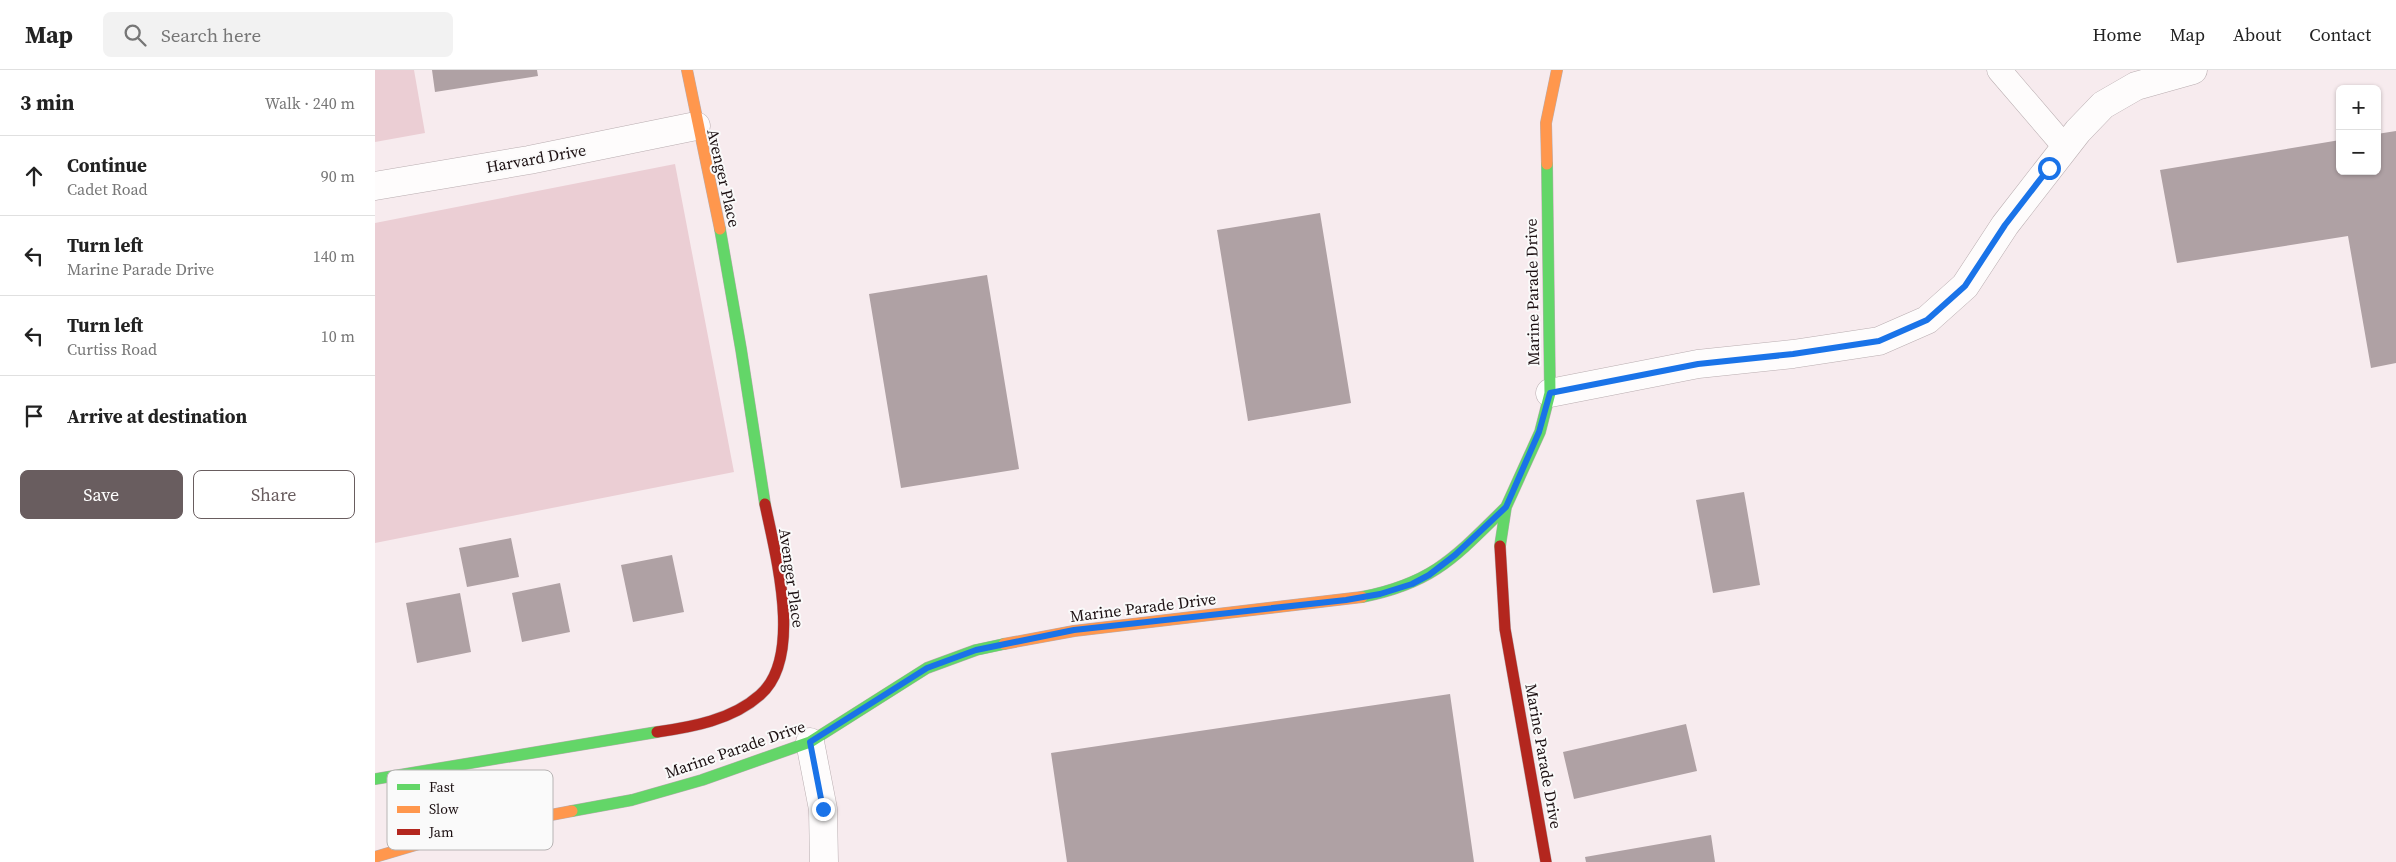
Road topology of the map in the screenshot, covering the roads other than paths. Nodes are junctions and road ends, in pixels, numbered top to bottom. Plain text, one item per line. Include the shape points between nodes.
1 (687, 70) edge
2 (1557, 70) edge
3 (1999, 70) edge
4 (2193, 70) edge
5 (696, 126) junction
6 (2065, 147) junction
7 (375, 186) edge
8 (1550, 393) junction
9 (1506, 507) junction
10 (810, 742) junction
11 (429, 770) edge
12 (553, 813) edge
13 (397, 850) edge
14 (375, 857) edge
15 (824, 862) edge
16 (1546, 862) edge

1 - 5 street, Avenger Place
2 - 8 street, Marine Parade Drive via 1546,123
3 - 6 lane
4 - 6 street via 2136,86 2103,105
5 - 7 street, Harvard Drive via 529,160
5 - 11 street, Avenger Place via 743,358 783,617 782,656 775,675 765,691 739,709 695,726
6 - 8 street via 2005,225 1965,286 1927,320 1879,341 1698,364
8 - 9 street, Marine Parade Drive via 1539,432
9 - 10 street, Marine Parade Drive via 1455,555 1412,584 1346,600 1074,630 976,650 927,668
9 - 16 street, Marine Parade Drive via 1499,550 1505,629
10 - 12 street, Marine Parade Drive via 650,795
10 - 15 street via 823,809
13 - 14 street, Marine Parade Drive

